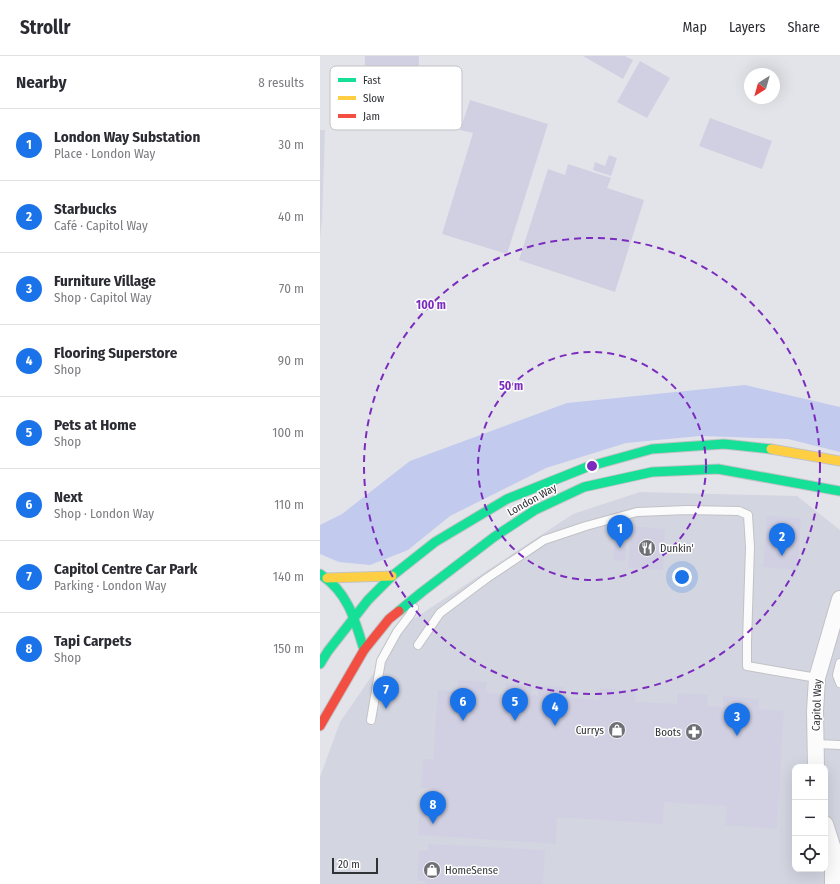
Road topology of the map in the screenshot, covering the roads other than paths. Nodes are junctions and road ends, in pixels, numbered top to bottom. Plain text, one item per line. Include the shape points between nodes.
1 (840, 461) edge
2 (840, 491) edge
3 (324, 576) edge
4 (392, 576) junction
5 (422, 592) junction
6 (840, 599) edge
7 (355, 618) junction
8 (418, 645) dead end
9 (364, 650) junction
10 (840, 663) edge
11 (320, 664) edge
12 (817, 678) junction
13 (840, 683) edge
14 (371, 720) dead end
15 (320, 726) edge
16 (816, 744) junction
17 (840, 745) edge
18 (816, 764) edge
19 (828, 833) edge
20 (834, 884) edge

1 - 4 main road, London Way via 781,450 724,444 652,449 586,467 507,499 435,542
2 - 5 main road, London Way via 718,470 652,472 584,487 535,510 494,537
3 - 4 main road
3 - 7 main road via 336,586
4 - 7 main road, London Way via 368,600
5 - 9 main road, London Way via 389,619
5 - 14 lane via 381,661
6 - 12 street, Capitol Way
7 - 9 main road
7 - 11 main road, London Way
8 - 12 lane via 440,613 544,540 637,512 739,511 748,515 750,547 747,666
9 - 15 main road, London Way
10 - 13 lane via 836,674
12 - 16 street, Capitol Way
16 - 17 lane
16 - 18 street, Capitol Way
19 - 20 street via 833,849

